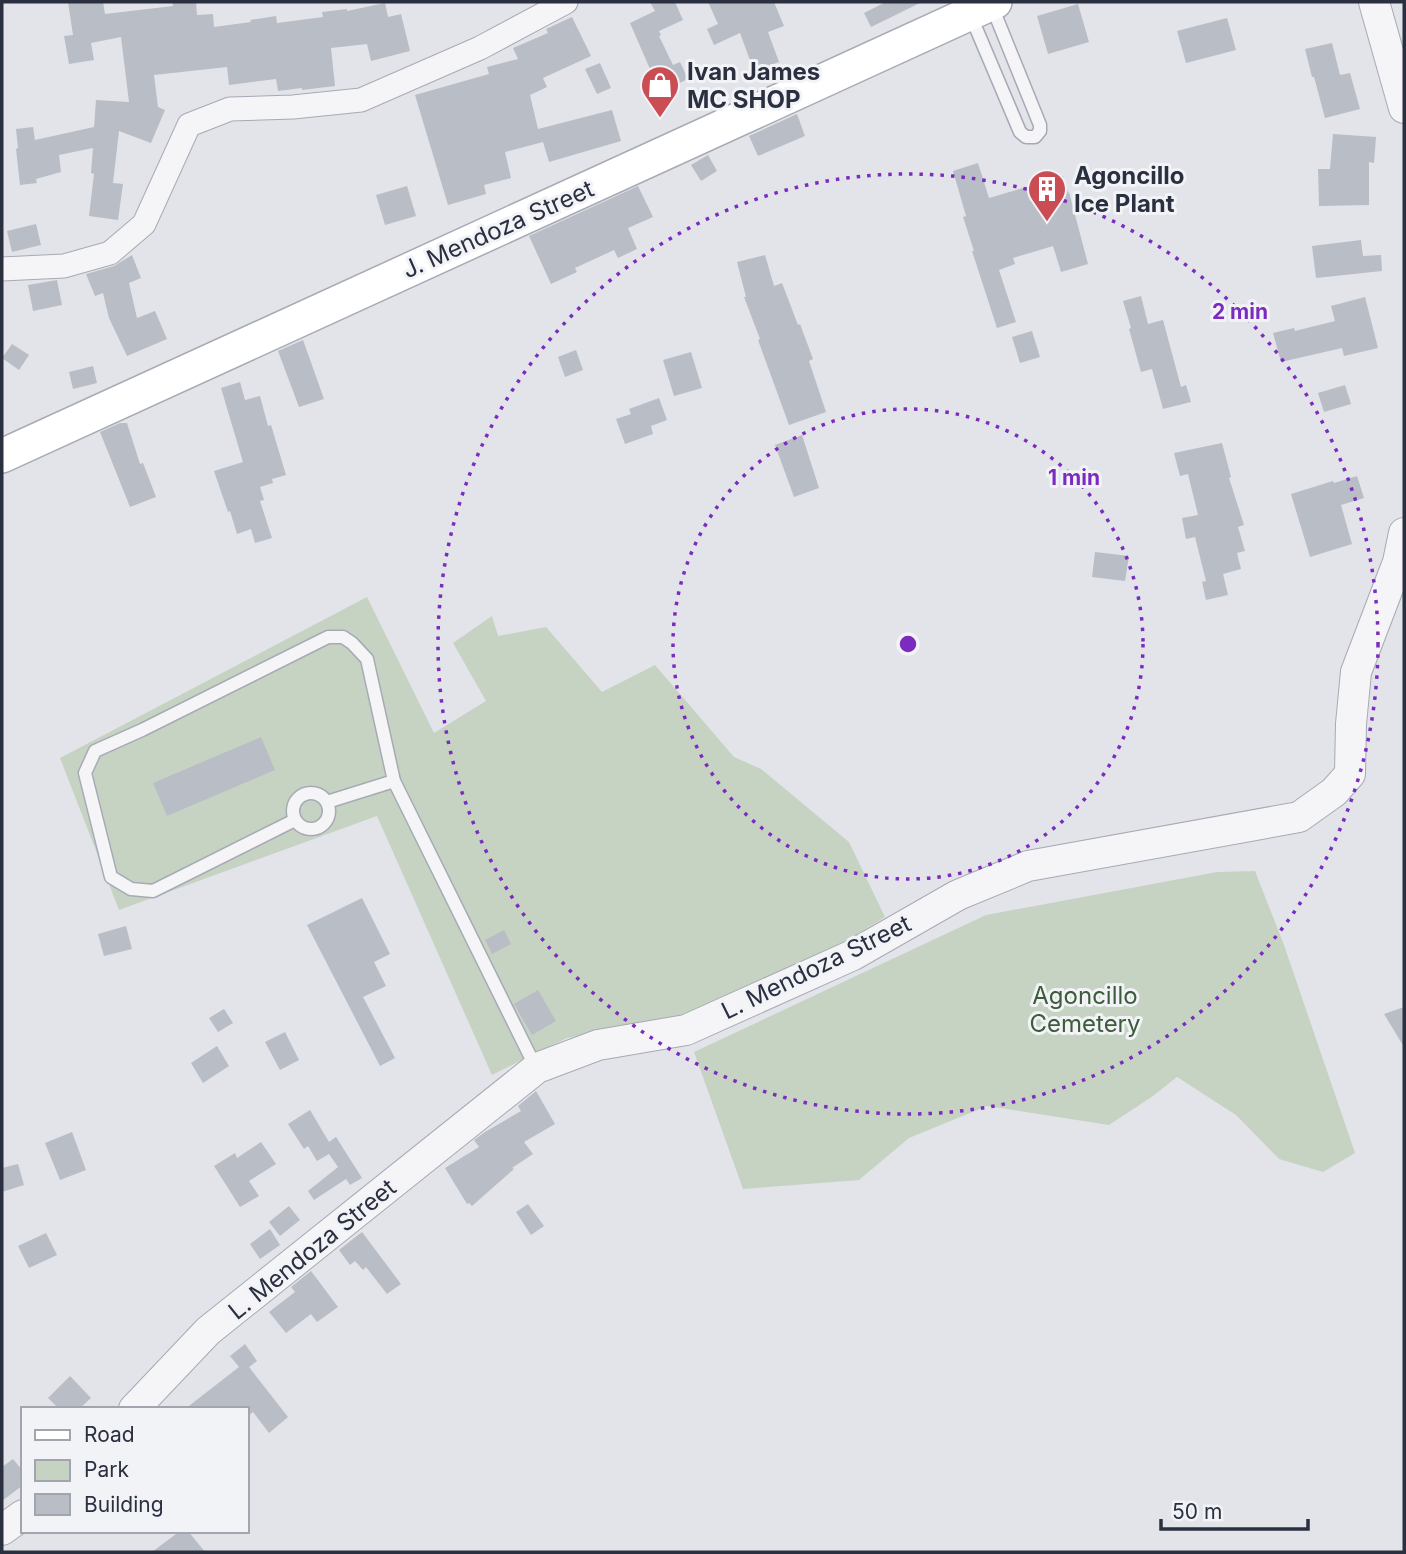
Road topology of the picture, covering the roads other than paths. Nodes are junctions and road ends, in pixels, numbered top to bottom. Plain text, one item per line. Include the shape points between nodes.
1 (566, 2) edge
2 (1374, 2) edge
3 (985, 6) edge
4 (1404, 108) edge
5 (2, 269) edge
6 (2, 456) edge
7 (1404, 533) edge
8 (1401, 561) edge
9 (394, 781) junction
10 (327, 802) junction
11 (295, 820) junction
12 (537, 1068) junction
13 (136, 1407) edge
14 (21, 1516) edge
15 (2, 1530) edge

1 - 5 street via 480,47 361,100 230,109 188,125 144,224 110,253 64,265
2 - 4 street
3 - 3 lane via 1040,125 1035,137 1020,132
3 - 6 main road, J. Mendoza Street
7 - 8 street, L. Mendoza Street
8 - 12 street, L. Mendoza Street via 1356,672 1350,774 1299,817 1028,866 958,895 853,955 686,1030 598,1045
9 - 10 lane
9 - 11 lane via 367,659 343,637 328,637 95,751 85,773 111,877 131,889 153,891
9 - 12 lane
10 - 11 lane via 319,794 298,798
10 - 11 lane via 330,813 314,829 303,828
12 - 13 street, L. Mendoza Street via 208,1331
14 - 15 street

